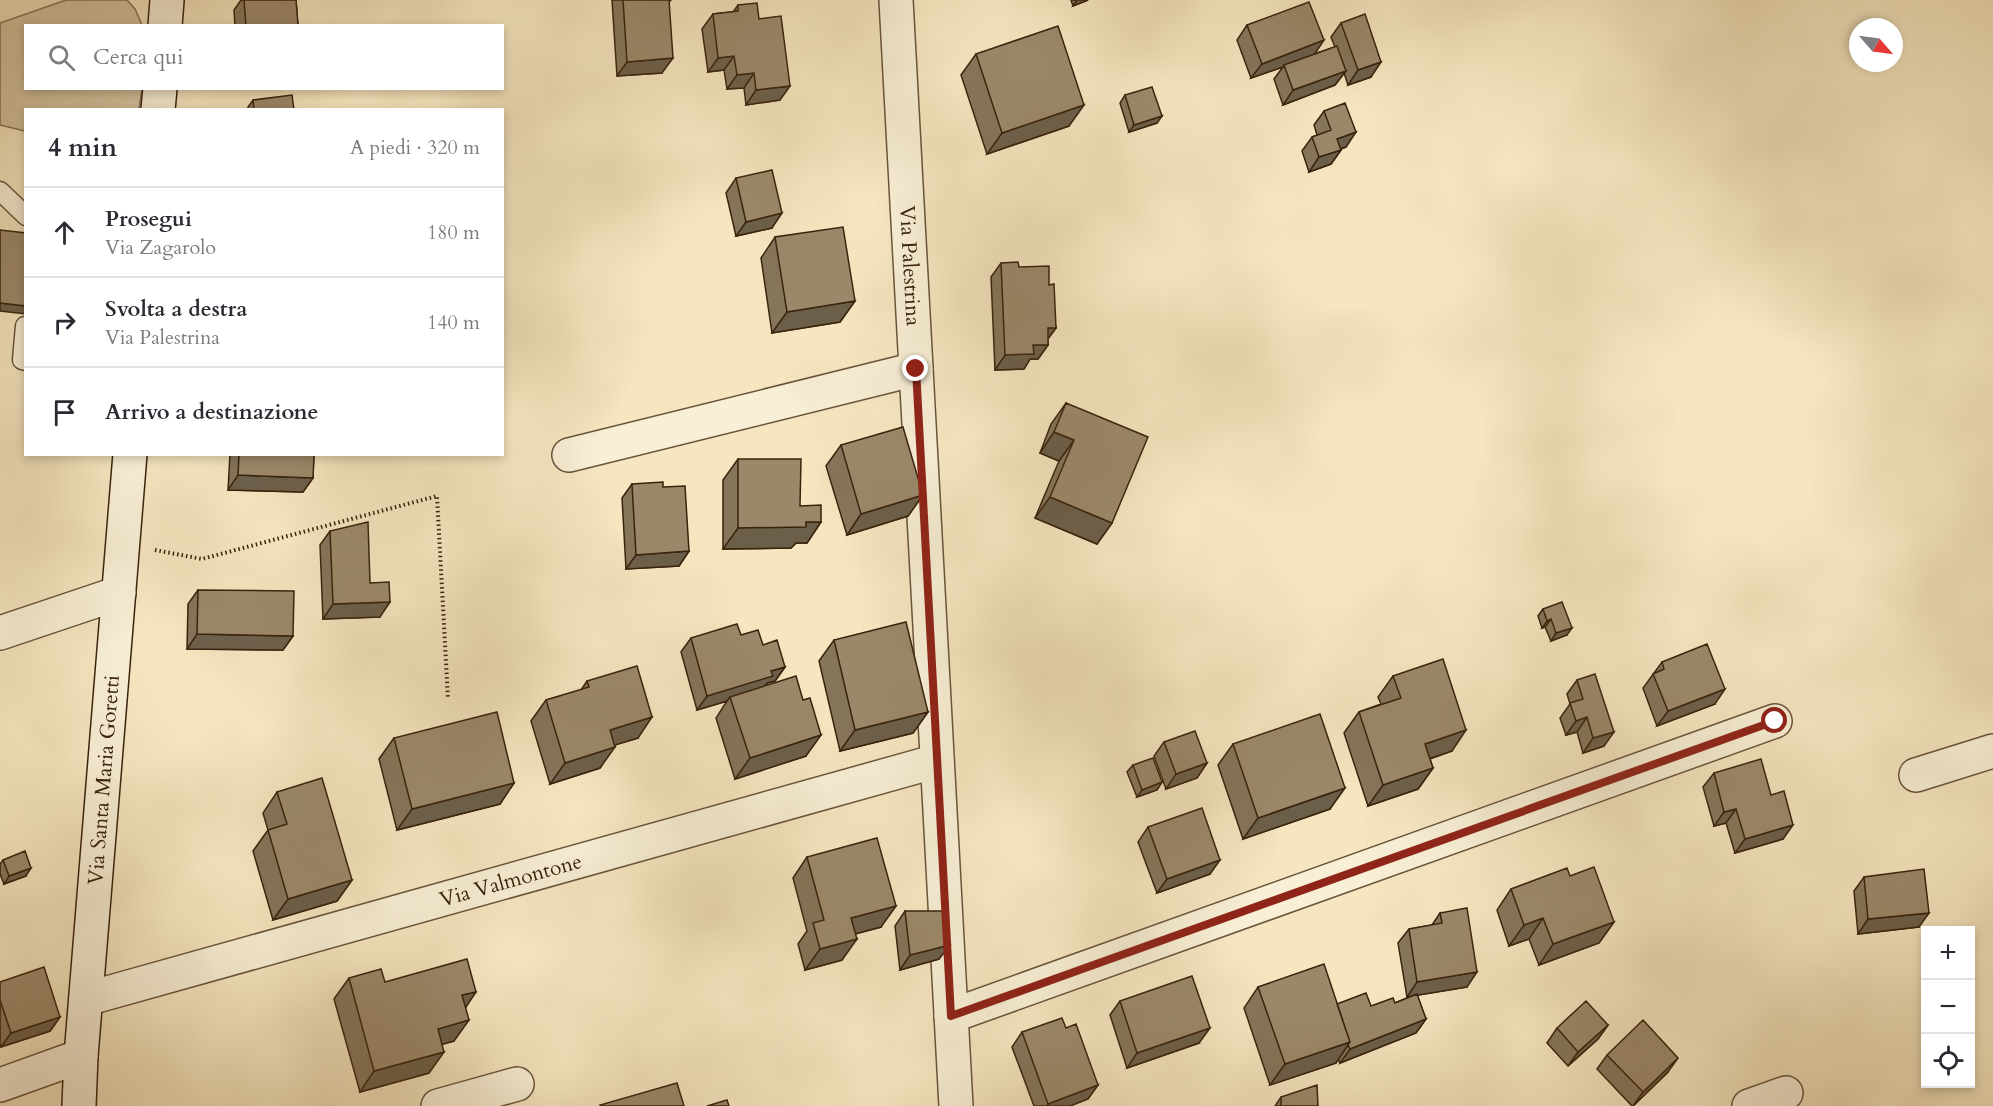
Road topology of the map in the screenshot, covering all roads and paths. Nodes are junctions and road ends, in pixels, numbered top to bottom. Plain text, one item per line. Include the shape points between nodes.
1 (167, 0) edge
2 (896, 0) edge
3 (165, 24) edge
4 (160, 90) edge
5 (158, 108) edge
6 (0, 191) edge
7 (24, 214) edge
8 (24, 337) edge
9 (24, 360) edge
10 (916, 369) junction
11 (569, 455) dead end
12 (130, 456) edge
13 (123, 544) junction
14 (119, 593) junction
15 (0, 633) edge
16 (448, 699) dead end
17 (1775, 721) dead end
18 (1993, 751) edge
19 (937, 761) junction
20 (1916, 775) dead end
21 (86, 999) junction
22 (951, 1016) junction
23 (81, 1056) junction
24 (517, 1084) dead end
25 (0, 1085) edge
26 (1786, 1093) dead end
27 (79, 1106) edge
28 (438, 1106) edge
29 (956, 1106) edge
30 (1749, 1106) edge

1 - 3 street
2 - 10 street, Via Palestrina
4 - 5 street
6 - 7 lane
8 - 9 lane
10 - 11 street
10 - 19 street, Via Palestrina
12 - 13 street, Via Santa Maria Goretti
13 - 14 street, Via Santa Maria Goretti
13 - 16 path via 202,558 437,496
14 - 15 street
14 - 21 street, Via Santa Maria Goretti
17 - 22 street
18 - 20 street
19 - 21 street, Via Valmontone
19 - 22 street, Via Palestrina
21 - 23 street, Via Santa Maria Goretti
22 - 29 street, Via Palestrina
23 - 25 street
23 - 27 street, Via Santa Maria Goretti
24 - 28 street
26 - 30 street

